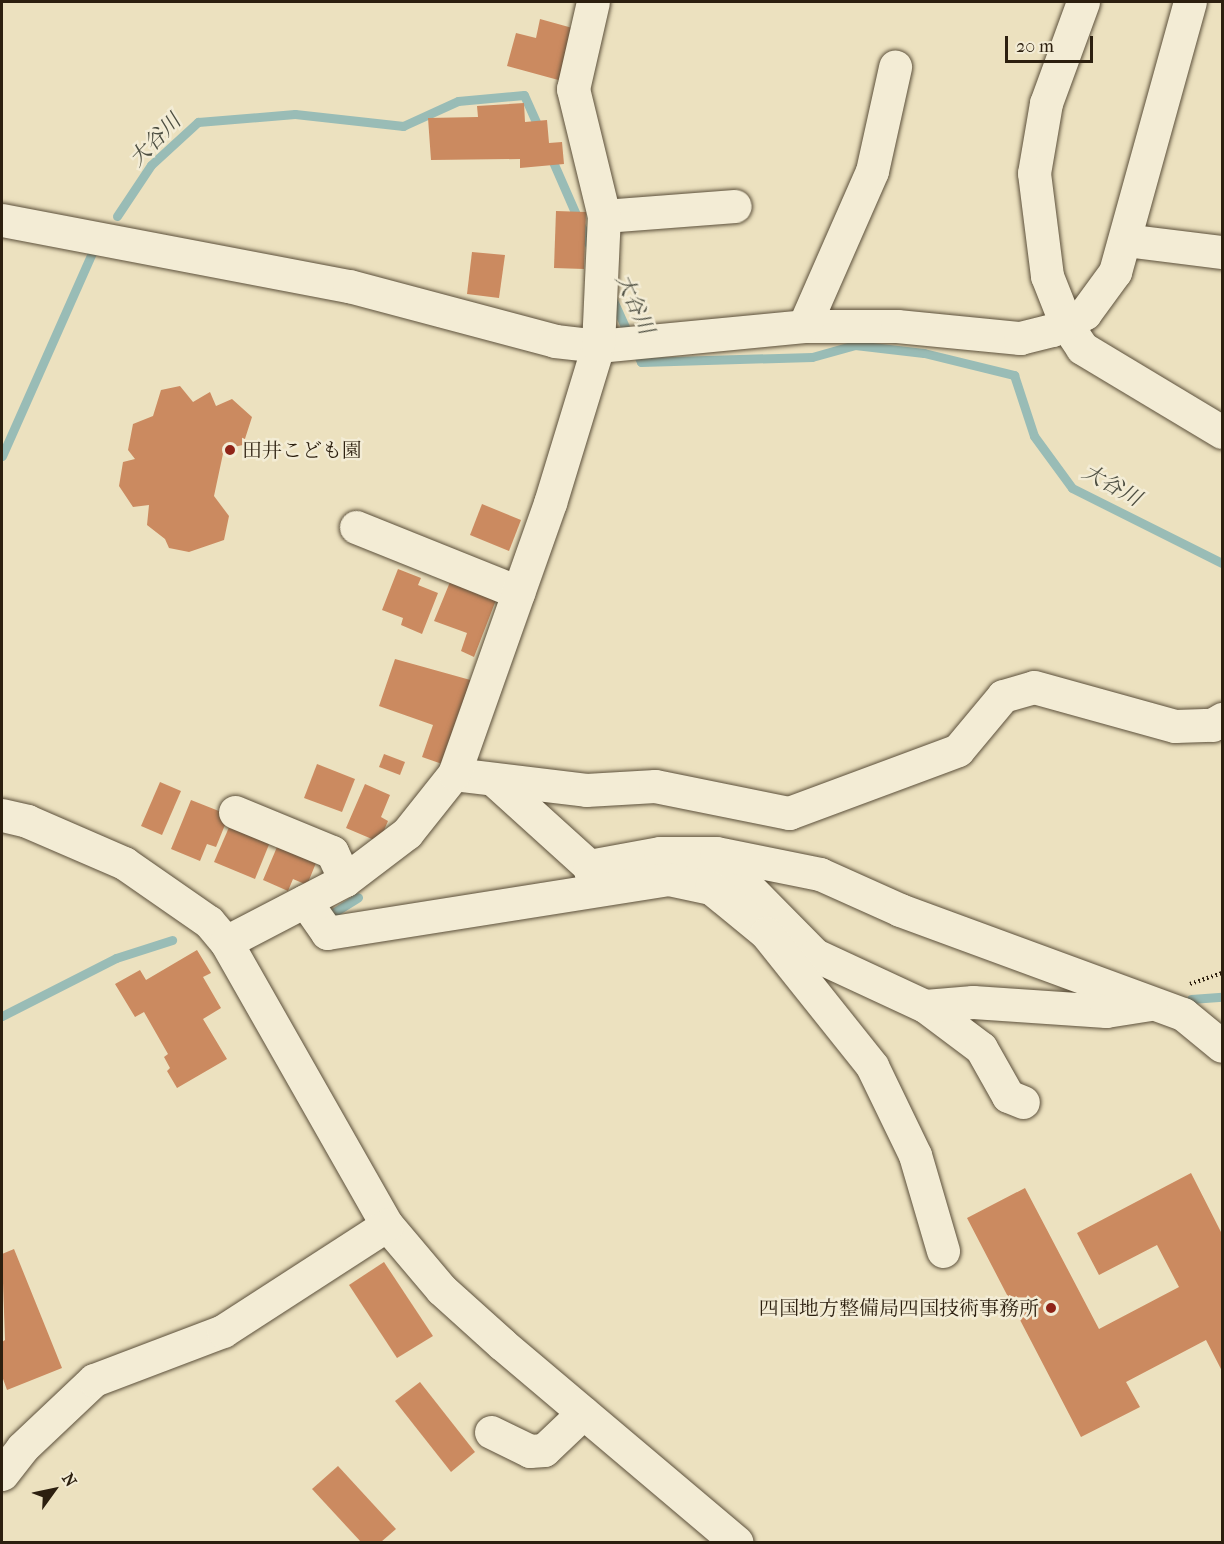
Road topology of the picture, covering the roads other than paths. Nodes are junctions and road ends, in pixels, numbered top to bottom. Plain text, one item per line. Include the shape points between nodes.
1 (593, 2) edge
2 (1083, 2) edge
3 (1190, 2) edge
4 (895, 68) dead end
5 (735, 206) dead end
6 (2, 220) edge
7 (603, 227) junction
8 (1125, 240) junction
9 (1222, 252) edge
10 (1065, 324) junction
11 (804, 326) junction
12 (598, 346) junction
13 (1222, 432) edge
14 (356, 527) dead end
15 (518, 592) junction
16 (1222, 719) edge
17 (454, 774) junction
18 (495, 781) junction
19 (235, 812) dead end
20 (2, 815) edge
21 (694, 853) junction
22 (592, 879) junction
23 (345, 880) junction
24 (305, 901) junction
25 (226, 942) junction
26 (1156, 1004) junction
27 (925, 1006) junction
28 (1222, 1046) edge
29 (1023, 1102) dead end
30 (387, 1225) junction
31 (943, 1251) dead end
32 (583, 1413) junction
33 (491, 1432) dead end
34 (2, 1474) edge
35 (736, 1542) edge

1 - 7 street via 573,89
2 - 10 street via 1046,103 1034,173 1047,276
3 - 8 street
4 - 11 street via 872,171
5 - 7 street
6 - 12 street via 349,286 555,341
7 - 12 street
8 - 9 street
8 - 10 street via 1115,272 1085,313
10 - 11 street via 1020,338 897,326
10 - 13 street via 1082,348
11 - 12 street
12 - 15 street
14 - 15 street
15 - 17 street
16 - 18 street via 1212,725 1175,726 1034,687 1003,696 958,750 789,813 655,786 586,790
17 - 18 street
17 - 23 street via 407,833
18 - 22 street
19 - 23 street via 332,852
20 - 25 street via 27,821 124,863 183,899
21 - 22 street via 660,853
21 - 26 street via 716,853 820,874 900,910
21 - 27 street via 742,881 815,956
22 - 24 street via 327,933
22 - 31 street via 669,879 711,888 766,933 872,1066 915,1155
23 - 24 street
24 - 25 street
25 - 30 street
26 - 27 street via 1106,1011 973,1002
26 - 28 street via 1183,1014
27 - 29 street via 981,1048 1008,1096
30 - 32 street via 441,1288
30 - 34 street via 223,1331 94,1380 22,1448
32 - 33 street via 544,1450 530,1450
32 - 35 street

